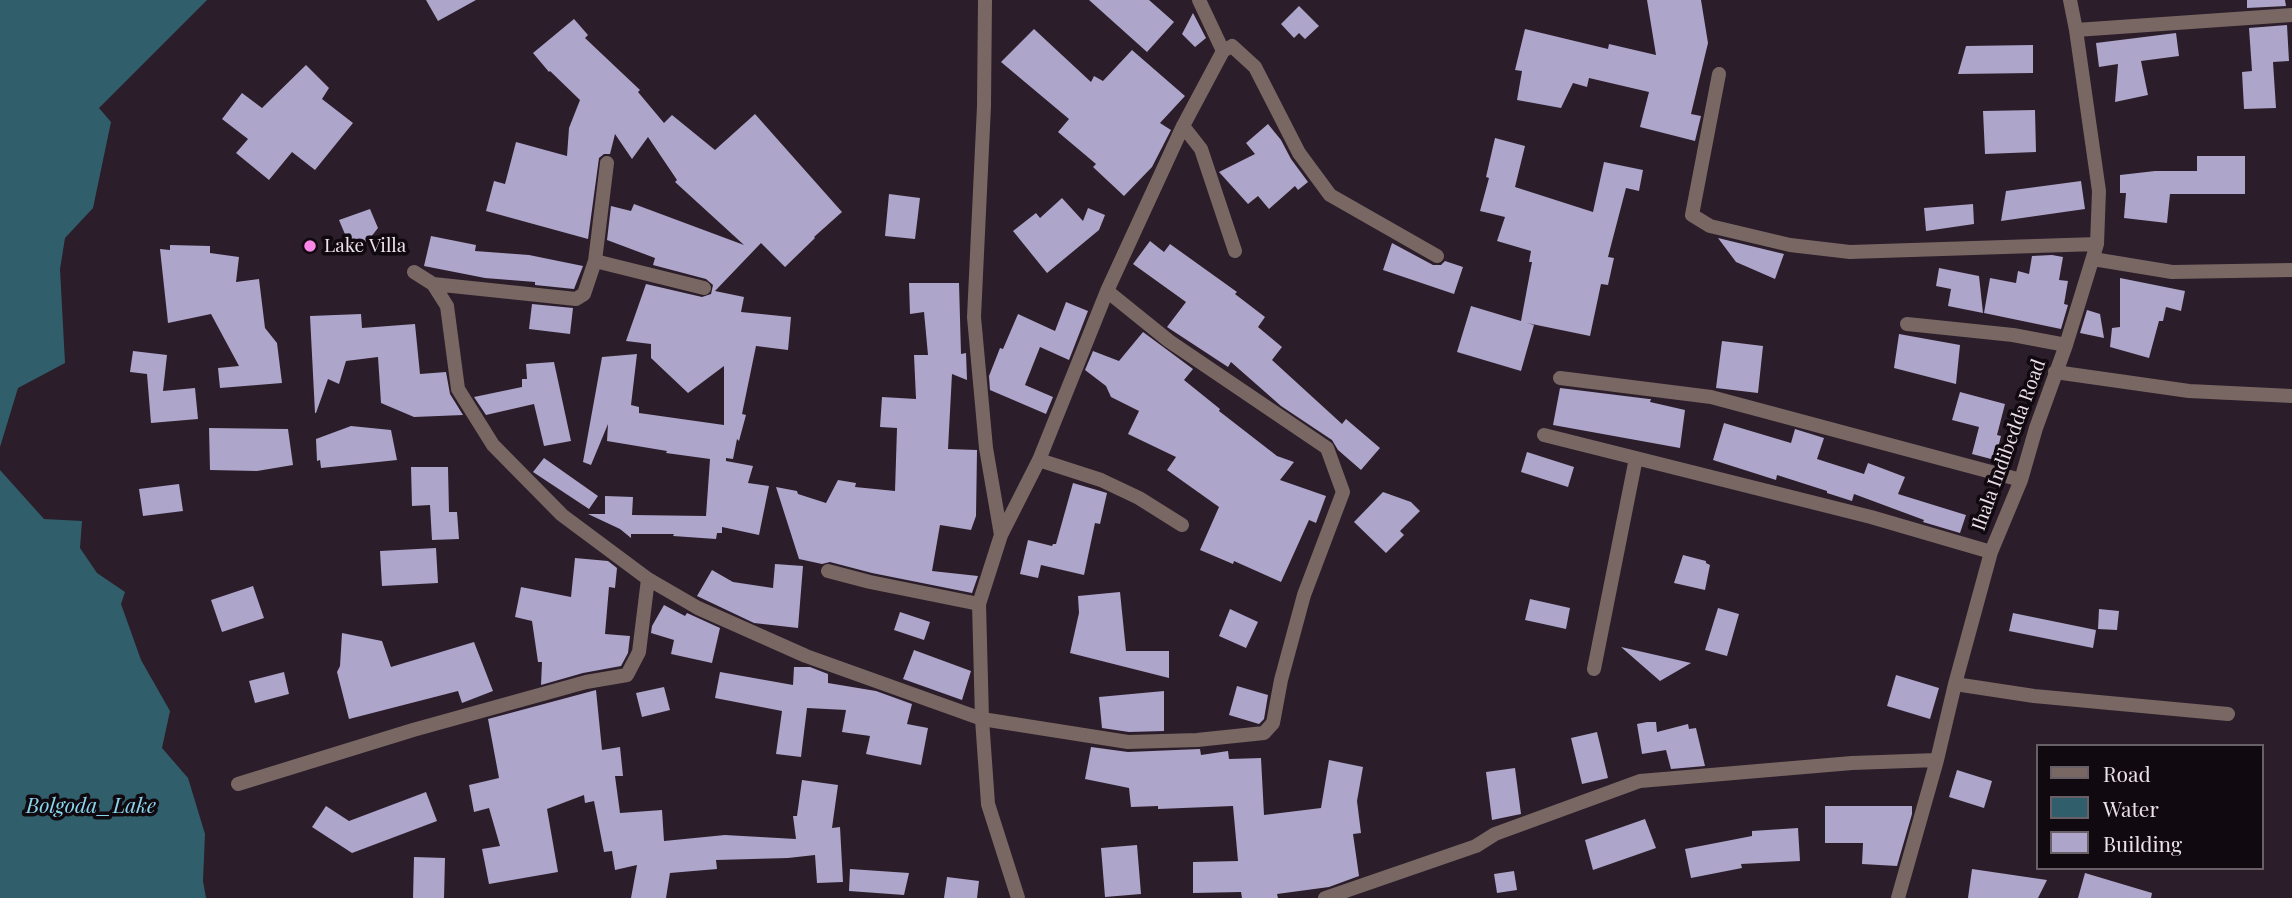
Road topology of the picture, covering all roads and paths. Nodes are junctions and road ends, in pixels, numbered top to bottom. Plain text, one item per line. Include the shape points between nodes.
1 (985, 0) edge
2 (1199, 0) edge
3 (2070, 0) edge
4 (2292, 15) edge
5 (2076, 30) junction
6 (1223, 51) junction
7 (1719, 74) dead end
8 (1183, 126) junction
9 (607, 163) dead end
10 (2097, 244) junction
11 (1235, 251) dead end
12 (1437, 256) dead end
13 (2093, 259) junction
14 (595, 261) junction
15 (2292, 270) edge
16 (414, 272) dead end
17 (433, 284) junction
18 (704, 288) dead end
19 (1107, 291) junction
20 (1907, 324) dead end
21 (2066, 345) junction
22 (2055, 372) junction
23 (1560, 378) dead end
24 (2292, 396) edge
25 (1544, 435) dead end
26 (1636, 458) junction
27 (1039, 460) junction
28 (2021, 480) junction
29 (1182, 526) dead end
30 (1001, 535) junction
31 (1991, 552) junction
32 (828, 571) dead end
33 (648, 579) junction
34 (979, 604) junction
35 (1594, 669) dead end
36 (1955, 684) junction
37 (2228, 714) dead end
38 (982, 719) junction
39 (1937, 760) junction
40 (238, 784) dead end
41 (1018, 898) edge
42 (1325, 898) edge
43 (1898, 898) edge

1 - 30 street via 974,317 986,448
2 - 6 street
3 - 5 street, Ihala Indibedda Road
4 - 5 street
5 - 10 street, Ihala Indibedda Road via 2099,191
6 - 8 street
6 - 12 street via 1232,46 1255,67 1299,153 1330,195
7 - 10 street via 1692,215 1710,226 1850,252
8 - 11 street via 1200,149
8 - 19 street
9 - 14 street
10 - 13 street, Ihala Indibedda Road
13 - 15 street via 2172,272
13 - 21 street, Ihala Indibedda Road
14 - 17 street via 584,295 576,299
14 - 18 street
16 - 17 street
17 - 33 street via 447,306 458,389 494,445 562,515
19 - 27 street
19 - 38 street via 1169,341 1327,448 1343,492 1304,595 1273,723 1264,733 1128,742
20 - 21 street
21 - 22 street, Ihala Indibedda Road
22 - 24 street via 2189,391
22 - 28 street, Ihala Indibedda Road
23 - 28 street via 1711,397
25 - 26 street
26 - 31 street
26 - 35 street
27 - 29 street via 1101,480
27 - 30 street
28 - 31 street, Ihala Indibedda Road
30 - 34 street
31 - 36 street, Ihala Indibedda Road
32 - 34 street
33 - 38 street via 698,608 806,656
33 - 40 street via 639,652 627,674 440,723
34 - 38 street
36 - 37 street
36 - 39 street, Ihala Indibedda Road
38 - 41 street via 988,804
39 - 42 street via 1640,781 1494,834 1476,846
39 - 43 street, Ihala Indibedda Road

